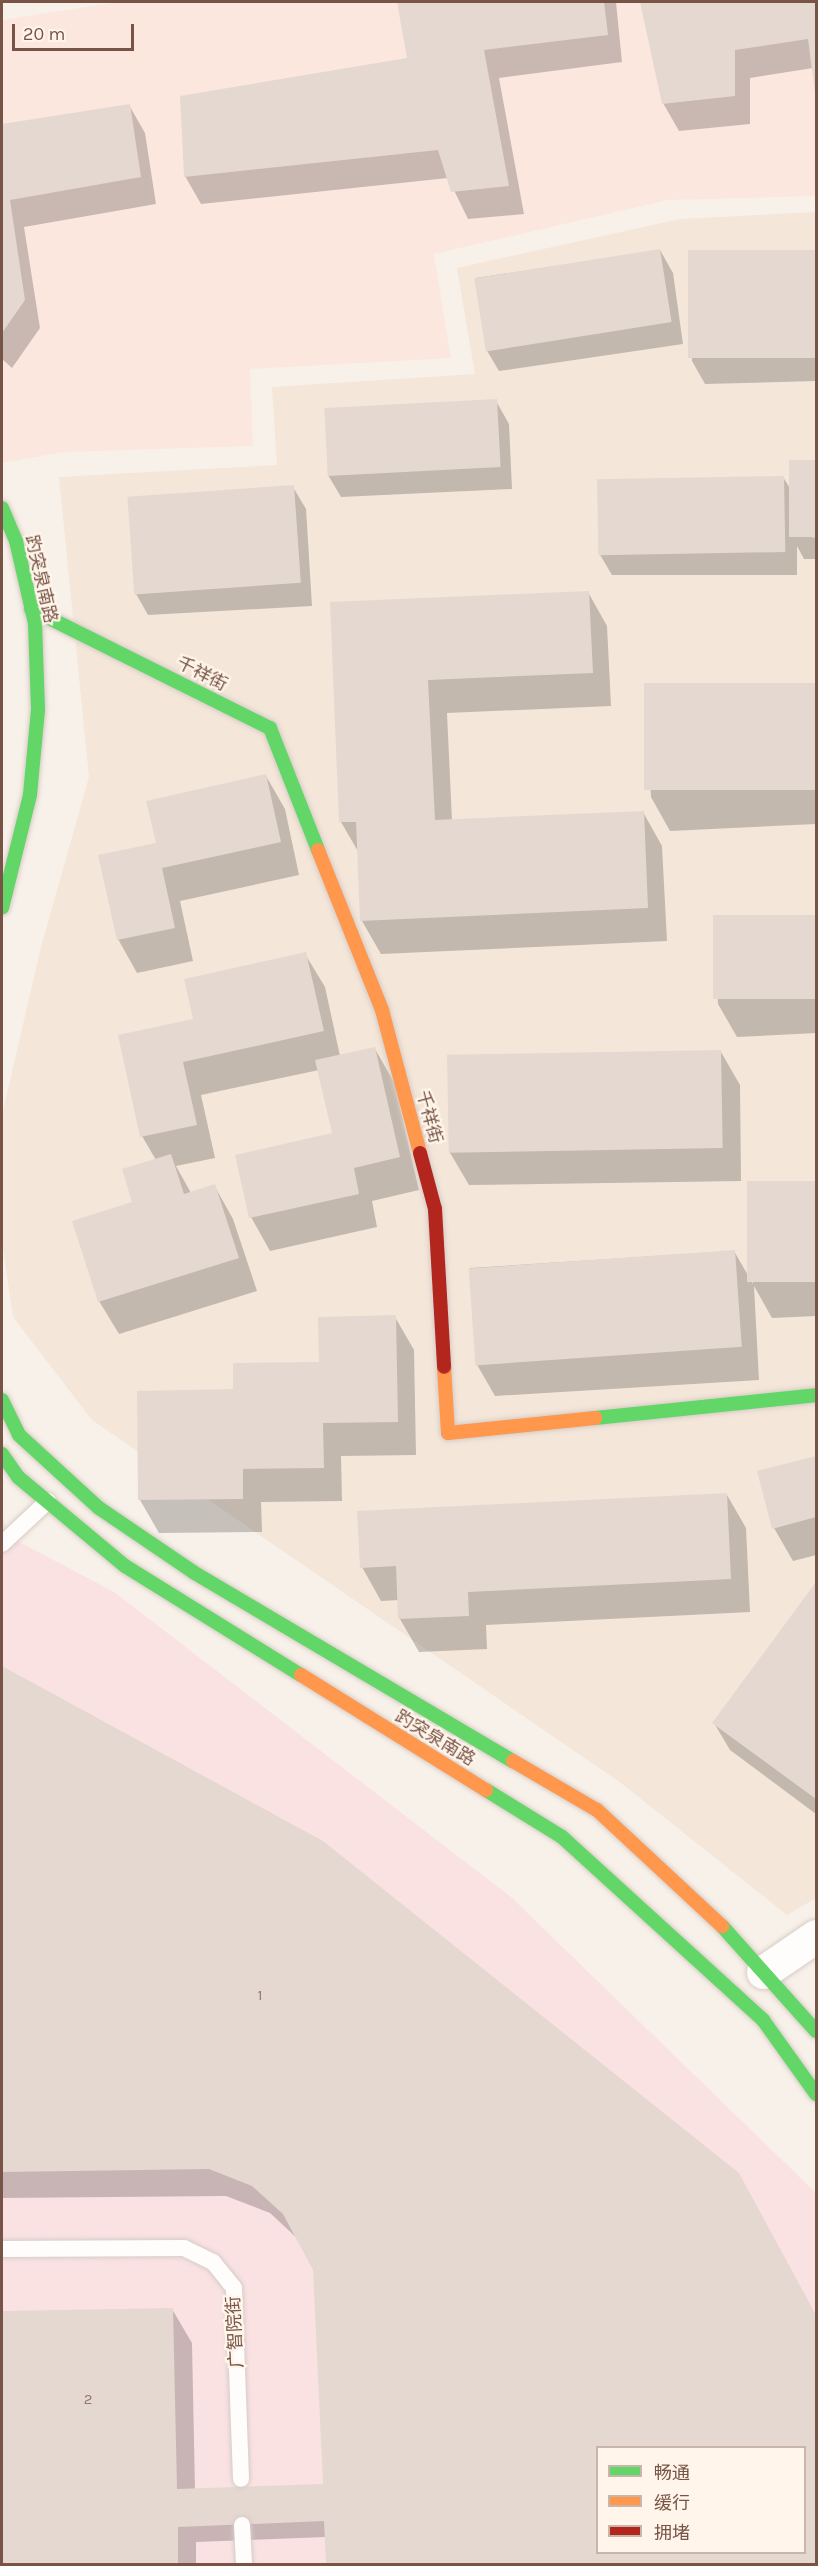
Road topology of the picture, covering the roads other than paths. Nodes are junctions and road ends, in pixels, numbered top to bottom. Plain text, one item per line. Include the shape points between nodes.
1 (2, 508) edge
2 (32, 609) junction
3 (2, 908) edge
4 (816, 1395) edge
5 (2, 1401) edge
6 (2, 1454) edge
7 (48, 1502) junction
8 (2, 1544) edge
9 (816, 1936) edge
10 (764, 1972) junction
11 (816, 2031) edge
12 (816, 2094) edge
13 (2, 2249) edge
14 (241, 2479) dead end
15 (242, 2525) dead end
16 (244, 2565) edge

1 - 2 main road, 趵突泉南路 via 16,541
2 - 3 main road, 趵突泉南路 via 38,710 30,795
2 - 4 main road, 千祥街 via 270,728 382,1010 435,1209 448,1433
5 - 10 main road, 趵突泉南路 via 19,1435 99,1508 193,1572 597,1810 713,1916
6 - 7 main road, 趵突泉南路
7 - 8 lane
7 - 12 main road, 趵突泉南路 via 125,1566 562,1837 764,2020
9 - 10 street
10 - 11 main road, 趵突泉南路
13 - 14 lane, 广智院街 via 184,2248 213,2262 234,2288
15 - 16 lane

